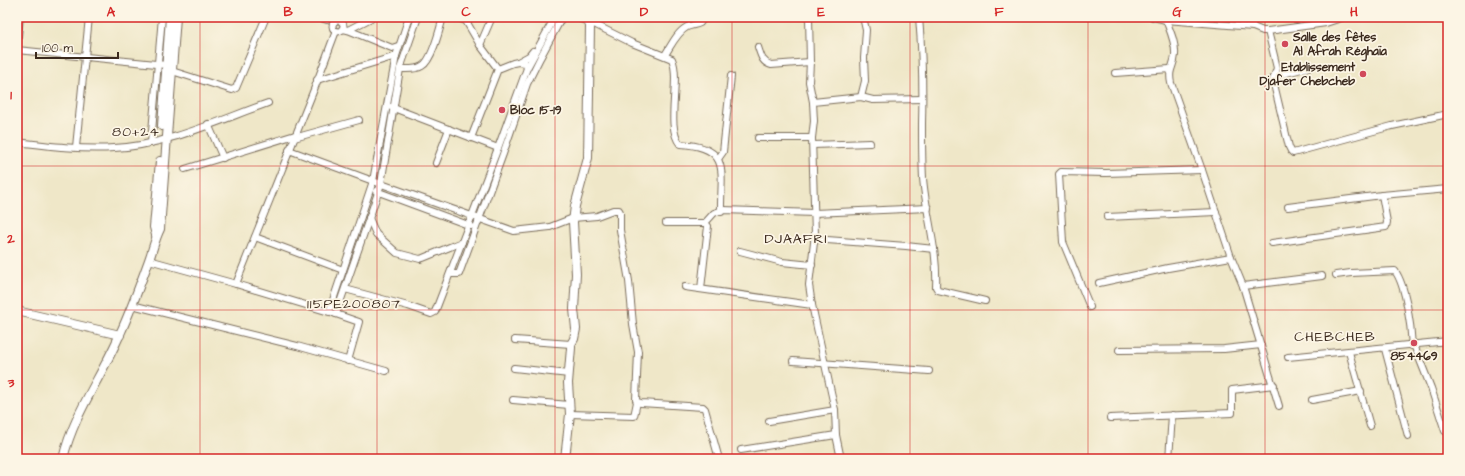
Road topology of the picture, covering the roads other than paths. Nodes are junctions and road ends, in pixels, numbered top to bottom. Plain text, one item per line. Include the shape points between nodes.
1 (20, 17) edge
2 (89, 17) edge
3 (162, 17) edge
4 (170, 17) edge
5 (176, 17) edge
6 (266, 17) edge
7 (318, 17) edge
8 (373, 17) edge
9 (409, 17) edge
10 (418, 17) edge
11 (443, 17) edge
12 (457, 17) edge
13 (492, 17) edge
14 (555, 17) edge
15 (562, 17) edge
16 (579, 17) edge
17 (704, 17) edge
18 (808, 17) edge
19 (863, 17) edge
20 (919, 17) edge
21 (1153, 17) edge
22 (1250, 17) edge
23 (1344, 17) edge
24 (1332, 19) edge
25 (329, 20) edge
26 (1166, 20) junction
27 (588, 21) junction
28 (1253, 27) junction
29 (342, 30) junction
30 (1268, 31) junction
31 (541, 42) junction
32 (480, 45) junction
33 (17, 46) edge
34 (398, 46) junction
35 (758, 47) dead end
36 (17, 50) edge
37 (665, 55) junction
38 (86, 56) junction
39 (396, 56) junction
40 (518, 62) junction
41 (810, 62) junction
42 (1313, 66) dead end
43 (165, 67) junction
44 (527, 68) junction
45 (400, 69) junction
46 (498, 69) junction
47 (1170, 69) junction
48 (1116, 73) dead end
49 (731, 76) dead end
50 (1275, 76) junction
51 (318, 80) junction
52 (861, 97) junction
53 (922, 99) junction
54 (813, 102) junction
55 (268, 103) dead end
56 (388, 106) junction
57 (394, 109) junction
58 (1448, 114) edge
59 (359, 120) dead end
60 (208, 124) junction
61 (449, 129) junction
62 (294, 137) junction
63 (471, 138) junction
64 (758, 138) dead end
65 (812, 138) junction
66 (164, 140) junction
67 (17, 142) edge
68 (151, 143) junction
69 (870, 143) dead end
70 (813, 145) junction
71 (76, 147) junction
72 (498, 148) junction
73 (289, 150) junction
74 (223, 158) junction
75 (718, 158) junction
76 (436, 163) dead end
77 (185, 169) dead end
78 (1202, 170) junction
79 (373, 181) junction
80 (381, 184) junction
81 (371, 189) junction
82 (1448, 189) edge
83 (378, 191) junction
84 (1382, 195) junction
85 (1288, 207) dead end
86 (928, 208) junction
87 (721, 212) junction
88 (1216, 212) junction
89 (814, 213) junction
90 (472, 217) junction
91 (1107, 217) dead end
92 (369, 218) junction
93 (574, 218) junction
94 (479, 219) junction
95 (666, 223) dead end
96 (705, 223) junction
97 (468, 225) junction
98 (476, 228) junction
99 (255, 237) junction
100 (814, 239) junction
101 (462, 242) junction
102 (1272, 243) dead end
103 (934, 249) junction
104 (740, 251) dead end
105 (1231, 257) junction
106 (149, 260) junction
107 (812, 265) junction
108 (343, 270) junction
109 (450, 274) junction
110 (1322, 276) dead end
111 (1336, 276) dead end
112 (1100, 283) dead end
113 (236, 284) junction
114 (685, 286) dead end
115 (1243, 286) junction
116 (345, 289) junction
117 (702, 289) junction
118 (985, 301) dead end
119 (132, 305) junction
120 (812, 305) junction
121 (1090, 308) dead end
122 (17, 311) edge
123 (329, 312) junction
124 (336, 314) junction
125 (120, 335) junction
126 (515, 340) dead end
127 (1448, 341) edge
128 (571, 344) junction
129 (1261, 345) junction
130 (1413, 346) junction
131 (1385, 349) junction
132 (1120, 350) dead end
133 (1349, 352) junction
134 (1288, 357) dead end
135 (348, 360) junction
136 (794, 361) dead end
137 (825, 363) junction
138 (514, 368) dead end
139 (386, 371) dead end
140 (929, 371) dead end
141 (569, 374) junction
142 (1274, 385) junction
143 (1361, 392) junction
144 (513, 400) dead end
145 (1312, 400) dead end
146 (637, 402) junction
147 (1279, 406) dead end
148 (569, 410) junction
149 (835, 410) junction
150 (1172, 416) junction
151 (1110, 418) dead end
152 (769, 421) dead end
153 (1370, 426) dead end
154 (1445, 431) dead end
155 (836, 435) junction
156 (1408, 436) dead end
157 (741, 450) dead end
158 (63, 459) edge
159 (565, 459) edge
160 (719, 459) edge
161 (842, 459) edge
162 (1169, 459) edge

1 - 33 street
2 - 38 street
3 - 43 street
4 - 43 street
5 - 43 street
6 - 43 street via 236,88 232,90
7 - 25 street
8 - 29 street
9 - 34 street
10 - 45 street
11 - 45 street via 424,66
12 - 32 street via 466,21
13 - 32 street
14 - 31 street
15 - 94 street via 527,84
16 - 27 street
17 - 37 street via 700,23 683,30
18 - 41 street
19 - 52 street via 866,30 865,81
20 - 53 street
21 - 26 street
22 - 28 street
23 - 24 street
24 - 30 street via 1326,23
25 - 29 street via 332,27
25 - 29 street via 340,21 343,25
26 - 28 street
26 - 47 street via 1175,52 1175,60
27 - 37 street via 632,43
27 - 93 street via 588,158
28 - 30 street
29 - 34 street via 392,48
29 - 51 street
30 - 50 street via 1277,68
31 - 40 street via 529,56
31 - 44 street
32 - 46 street
34 - 39 street
35 - 41 street via 762,60 771,65
36 - 38 street
37 - 75 street via 673,61 674,120 678,141 680,144 697,145
38 - 43 street
38 - 71 street
39 - 51 street
39 - 56 street
40 - 44 street via 525,63
40 - 46 street
41 - 54 street via 809,82
42 - 50 street
43 - 66 street
43 - 68 street
44 - 72 street
45 - 57 street
46 - 63 street
47 - 48 street
47 - 78 street via 1170,83
49 - 75 street via 723,152
50 - 58 street via 1273,80 1289,147 1293,153 1392,126
51 - 62 street
52 - 53 street via 873,100
52 - 54 street
53 - 86 street via 921,142
54 - 65 street
55 - 60 street
56 - 57 street
56 - 79 street
57 - 61 street
57 - 80 street
59 - 62 street
60 - 66 street
60 - 74 street
61 - 63 street
61 - 76 street
62 - 73 street
62 - 74 street
63 - 72 street
64 - 65 street
65 - 70 street
66 - 68 street
66 - 106 street via 154,227 156,235
67 - 71 street
68 - 71 street via 114,148
69 - 70 street
70 - 89 street
72 - 90 street
73 - 79 street
73 - 99 street
74 - 77 street
75 - 87 street via 723,177
78 - 88 street
78 - 121 street via 1059,174 1063,242
79 - 80 street
79 - 81 street
80 - 83 street
80 - 90 street
81 - 83 street
81 - 108 street
82 - 84 street
83 - 92 street
83 - 97 street
84 - 85 street
84 - 102 street via 1386,227
86 - 89 street
86 - 103 street
87 - 89 street via 723,210
87 - 96 street via 714,213
88 - 91 street
88 - 105 street
89 - 100 street
90 - 94 street
90 - 97 street
92 - 101 street via 376,234 397,253 420,259
92 - 116 street
93 - 94 street via 550,227 514,231
93 - 128 street via 576,329
93 - 146 street via 597,216 613,210 620,212 620,230 638,352
94 - 98 street
95 - 96 street
96 - 117 street via 708,226
97 - 98 street
97 - 101 street
98 - 109 street via 459,274
99 - 108 street
99 - 113 street
100 - 103 street
100 - 107 street
101 - 109 street
103 - 118 street via 938,290
104 - 107 street via 782,262
105 - 112 street
105 - 115 street
106 - 113 street
106 - 119 street
107 - 120 street via 809,285
108 - 123 street
109 - 116 street via 435,312 431,314
110 - 115 street
111 - 130 street via 1395,271 1410,318
113 - 123 street
114 - 117 street
115 - 129 street
116 - 124 street
117 - 120 street
119 - 125 street
119 - 135 street
120 - 137 street
122 - 125 street
123 - 124 street
124 - 135 street via 359,322
125 - 158 street via 75,423
126 - 128 street
127 - 130 street
128 - 141 street
129 - 132 street via 1224,350
129 - 142 street
130 - 131 street
130 - 154 street via 1431,388
131 - 133 street
131 - 156 street
133 - 134 street
133 - 143 street
135 - 139 street
136 - 137 street
137 - 140 street
137 - 149 street
138 - 141 street
141 - 148 street
142 - 147 street
142 - 150 street via 1232,390 1232,413
143 - 145 street
143 - 153 street
144 - 148 street
146 - 148 street via 634,416
146 - 160 street via 705,408
148 - 159 street
149 - 152 street
149 - 155 street
150 - 151 street
150 - 162 street
155 - 157 street
155 - 161 street

